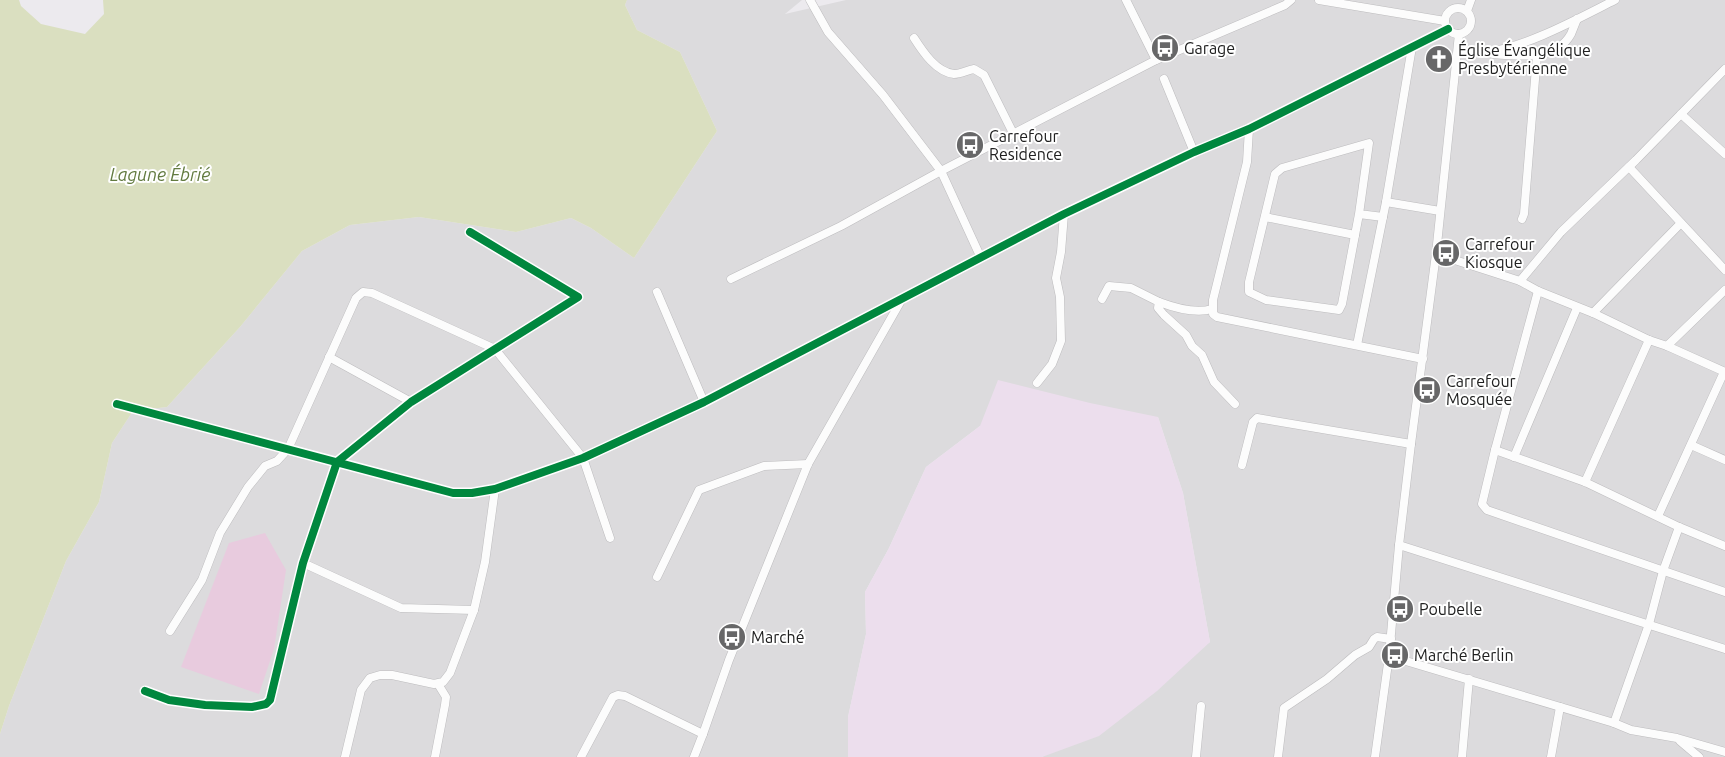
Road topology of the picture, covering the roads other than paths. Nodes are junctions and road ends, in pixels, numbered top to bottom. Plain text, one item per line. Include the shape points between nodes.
1 (810, 0) edge
2 (1126, 0) edge
3 (1291, 0) edge
4 (1319, 0) edge
5 (1471, 0) edge
6 (1615, 0) edge
7 (1466, 11) junction
8 (1577, 19) junction
9 (1447, 25) junction
10 (1459, 34) junction
11 (914, 38) dead end
12 (1412, 47) junction
13 (1458, 51) junction
14 (1484, 53) junction
15 (1537, 55) junction
16 (1156, 60) junction
17 (1725, 69) edge
18 (1164, 79) dead end
19 (1680, 114) junction
20 (1249, 129) junction
21 (1013, 133) junction
22 (1194, 152) junction
23 (1725, 154) edge
24 (1629, 167) junction
25 (942, 170) junction
26 (1386, 202) junction
27 (1440, 211) junction
28 (1064, 214) junction
29 (1358, 214) junction
30 (1265, 217) junction
31 (1383, 217) junction
32 (1522, 219) dead end
33 (1680, 223) junction
34 (470, 232) dead end
35 (1355, 235) junction
36 (1436, 254) junction
37 (981, 258) junction
38 (1725, 270) edge
39 (730, 279) dead end
40 (1520, 281) junction
41 (1725, 290) edge
42 (1538, 291) junction
43 (657, 292) dead end
44 (902, 299) junction
45 (1102, 299) dead end
46 (1159, 302) junction
47 (1577, 308) junction
48 (1212, 309) junction
49 (1593, 313) junction
50 (1649, 340) junction
51 (1358, 345) junction
52 (1668, 346) junction
53 (495, 349) junction
54 (328, 357) junction
55 (1423, 359) junction
56 (1724, 372) edge
57 (1037, 383) dead end
58 (411, 402) junction
59 (704, 402) junction
60 (117, 404) dead end
61 (1235, 404) dead end
62 (1411, 444) junction
63 (1691, 445) junction
64 (288, 449) junction
65 (1495, 450) junction
66 (1514, 457) junction
67 (583, 458) junction
68 (1725, 460) edge
69 (337, 462) junction
70 (808, 464) junction
71 (1242, 465) dead end
72 (1585, 482) junction
73 (495, 489) junction
74 (1658, 516) junction
75 (1679, 527) junction
76 (610, 538) dead end
77 (1399, 546) junction
78 (1725, 546) edge
79 (303, 563) junction
80 (1663, 571) junction
81 (657, 577) dead end
82 (1725, 592) edge
83 (474, 610) junction
84 (1650, 624) junction
85 (170, 631) dead end
86 (1391, 639) junction
87 (1725, 649) edge
88 (1389, 656) junction
89 (1469, 679) junction
90 (438, 684) junction
91 (145, 691) dead end
92 (1201, 706) dead end
93 (1560, 707) junction
94 (1614, 723) junction
95 (703, 734) junction
96 (1676, 738) junction
97 (1725, 752) edge
98 (345, 757) edge
99 (435, 757) edge
100 (581, 757) edge
101 (694, 757) edge
102 (1196, 757) edge
103 (1278, 757) edge
104 (1375, 757) edge
105 (1462, 757) edge
106 (1551, 757) edge
107 (1699, 757) edge

1 - 25 street via 828,32
2 - 16 street
3 - 16 street
4 - 9 street
5 - 7 street
6 - 8 street
7 - 9 street via 1459,8 1451,10
7 - 10 street via 1471,23
8 - 14 street via 1509,48
8 - 15 street via 1562,45
9 - 10 street via 1451,32
9 - 12 street
10 - 13 street
11 - 21 street via 930,61 948,72 956,74 974,69 984,74
12 - 20 street
12 - 26 street
13 - 14 street
13 - 27 street
14 - 15 street
15 - 32 street
16 - 21 street
17 - 19 street
18 - 22 street
19 - 23 street
19 - 24 street
20 - 22 street
20 - 48 street via 1246,162
21 - 25 street
22 - 28 street
24 - 33 street
24 - 40 street via 1561,232
25 - 37 street
25 - 39 street via 841,226
26 - 27 street
26 - 31 street
27 - 36 street
28 - 37 street
28 - 57 street via 1056,278 1060,297 1061,342 1052,364
29 - 30 street via 1369,143 1282,168 1275,174
29 - 31 street
29 - 35 street
30 - 35 street
30 - 35 street via 1249,292 1266,300 1339,310
31 - 51 street
33 - 38 street
33 - 49 street
34 - 53 street via 578,297
36 - 40 street
36 - 55 street
37 - 44 street
40 - 42 street
41 - 52 street
42 - 47 street
42 - 65 street
43 - 59 street
44 - 59 street
44 - 70 street
45 - 46 street via 1110,286 1131,288
46 - 48 street via 1190,310
46 - 61 street via 1158,308 1186,335 1202,356 1214,382
47 - 49 street
47 - 66 street
48 - 51 street via 1217,317
49 - 50 street
50 - 52 street
50 - 72 street
51 - 55 street
52 - 56 street
53 - 54 street via 372,293 363,292 356,298
53 - 58 street
53 - 67 street
54 - 58 street
54 - 64 street
55 - 62 street
56 - 63 street
58 - 69 street
59 - 67 street
60 - 64 street
62 - 71 street via 1257,418 1253,422
62 - 77 street
63 - 68 street
63 - 74 street
64 - 69 street
64 - 85 street via 277,461 266,466 248,487 220,533 202,580
65 - 66 street
65 - 80 street via 1482,504 1487,510
66 - 72 street
67 - 73 street
67 - 76 street
69 - 73 street via 453,493
69 - 79 street
70 - 81 street via 764,466 699,490
70 - 95 street via 729,660
72 - 74 street
73 - 83 street via 485,562
74 - 75 street
75 - 78 street
75 - 80 street
77 - 84 street
77 - 86 street
79 - 83 street via 401,608
79 - 91 street via 270,700 266,704 252,707 190,704
80 - 82 street
80 - 84 street
83 - 90 street via 450,673
84 - 87 street
84 - 94 street
86 - 88 street
86 - 103 street via 1377,637 1327,679 1284,708
88 - 89 street
88 - 104 street
89 - 93 street
89 - 105 street
90 - 98 street via 392,676 370,678 361,690
90 - 99 street via 446,697
92 - 102 street
93 - 94 street
93 - 106 street
94 - 96 street via 1631,730
95 - 100 street via 618,695 613,697
95 - 101 street
96 - 97 street
96 - 107 street

